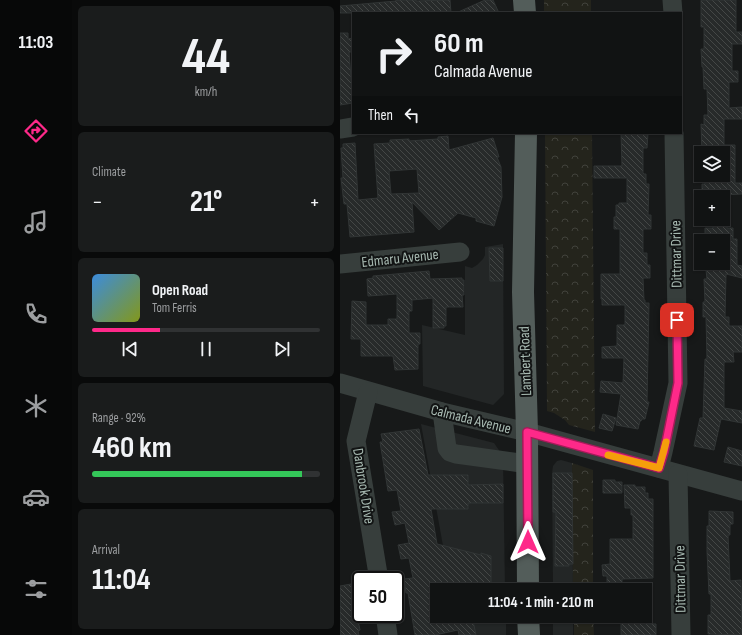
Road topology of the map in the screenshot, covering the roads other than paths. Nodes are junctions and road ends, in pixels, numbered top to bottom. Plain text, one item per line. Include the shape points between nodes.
1 (524, 0) edge
2 (672, 0) edge
3 (525, 12) edge
4 (673, 12) edge
5 (352, 127) edge
6 (340, 128) edge
7 (526, 134) edge
8 (674, 134) edge
9 (460, 252) dead end
10 (340, 264) edge
11 (340, 383) edge
12 (368, 392) junction
13 (442, 412) junction
14 (527, 432) junction
15 (528, 464) junction
16 (659, 468) junction
17 (678, 474) junction
18 (742, 491) edge
19 (378, 571) edge
20 (528, 583) edge
21 (386, 623) edge
22 (528, 623) edge
23 (388, 635) edge
24 (529, 635) edge
25 (681, 635) edge

1 - 3 main road
2 - 4 street
5 - 6 street
7 - 14 main road, Lambert Road via 523,292
8 - 16 street, Dittmar Drive via 678,383
9 - 10 street, Edmaru Avenue
11 - 12 street, Calmada Avenue
12 - 13 street, Calmada Avenue
12 - 19 street, Danbrook Drive via 356,441
13 - 14 street, Calmada Avenue
13 - 15 street via 447,448 450,452
14 - 15 main road, Lambert Road
14 - 16 street, Calmada Avenue
15 - 20 main road, Lambert Road
16 - 17 street, Calmada Avenue
17 - 18 street, Calmada Avenue
17 - 25 street, Dittmar Drive
21 - 23 street
22 - 24 main road

